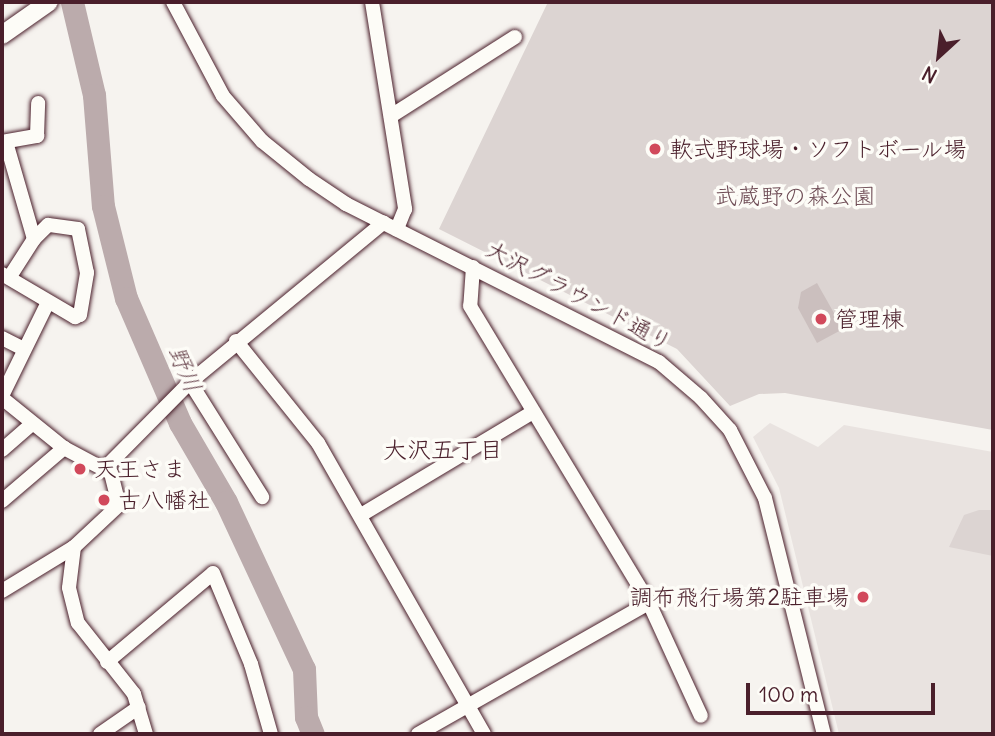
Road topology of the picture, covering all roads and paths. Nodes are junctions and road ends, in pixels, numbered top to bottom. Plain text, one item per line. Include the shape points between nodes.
1 (173, 2) edge
2 (372, 2) edge
3 (46, 4) edge
4 (2, 35) edge
5 (515, 37) dead end
6 (38, 103) dead end
7 (391, 117) junction
8 (4, 142) edge
9 (391, 226) junction
10 (34, 239) junction
11 (473, 267) junction
12 (5, 276) edge
13 (48, 302) junction
14 (2, 338) edge
15 (236, 341) junction
16 (24, 349) junction
17 (190, 383) junction
18 (2, 397) edge
19 (533, 412) junction
20 (30, 425) junction
21 (64, 448) junction
22 (2, 450) edge
23 (107, 466) junction
24 (262, 497) dead end
25 (2, 501) edge
26 (361, 516) junction
27 (74, 547) junction
28 (2, 591) edge
29 (649, 603) junction
30 (107, 662) junction
31 (139, 707) junction
32 (468, 707) junction
33 (701, 716) dead end
34 (147, 733) edge
35 (100, 734) edge
36 (271, 734) edge
37 (418, 734) edge
38 (484, 734) edge
39 (824, 734) edge

1 - 9 street, 大沢グラウンド通り via 207,72 244,122 309,179
2 - 7 street
3 - 4 main road
5 - 7 street
6 - 8 street via 37,136
7 - 9 street via 405,209
8 - 10 street
9 - 11 street, 大沢グラウンド通り
9 - 15 street
10 - 12 street
10 - 13 street via 48,225 78,229 87,274 80,315
11 - 19 street via 470,306
11 - 39 street, 大沢グラウンド通り via 659,362 730,430 770,513
12 - 13 street
13 - 16 street
14 - 16 street
15 - 17 street
15 - 26 street via 318,443
16 - 18 street
17 - 23 street
17 - 24 street
18 - 20 street
19 - 26 street
19 - 29 street
20 - 21 street
20 - 22 street
21 - 23 street
21 - 25 street
23 - 27 street via 119,505
26 - 32 street
27 - 28 street
27 - 30 street via 69,589 73,606 78,623
29 - 32 street
29 - 33 street
30 - 31 street
30 - 36 street via 213,573 251,664
31 - 34 street
31 - 35 street
32 - 37 street
32 - 38 street

